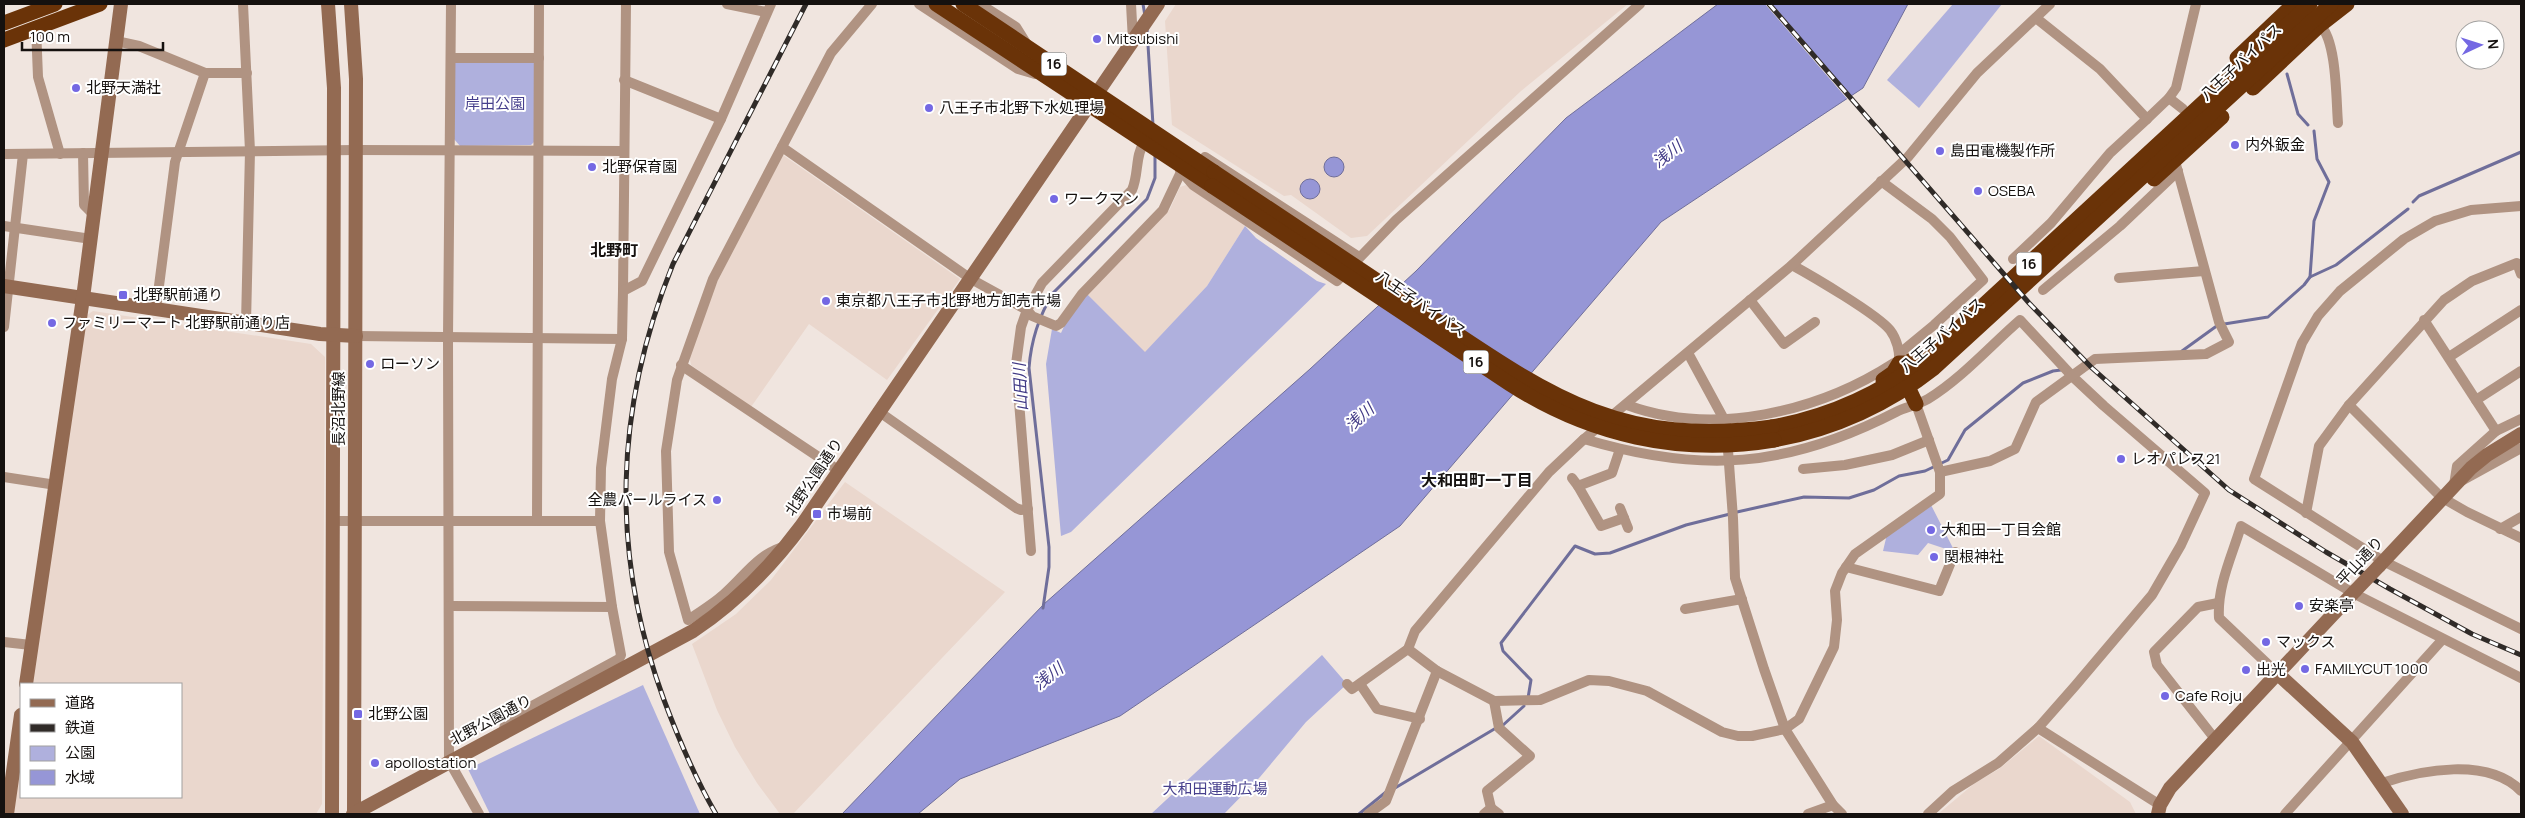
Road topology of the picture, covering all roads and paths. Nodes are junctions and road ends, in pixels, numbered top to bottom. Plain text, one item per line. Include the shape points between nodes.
1 (55, 4) edge
2 (100, 4) edge
3 (121, 4) edge
4 (243, 4) edge
5 (328, 4) edge
6 (351, 4) edge
7 (451, 4) edge
8 (456, 4) edge
9 (539, 4) edge
10 (626, 4) edge
11 (727, 4) edge
12 (872, 4) edge
13 (919, 4) edge
14 (936, 4) edge
15 (963, 4) edge
16 (980, 4) edge
17 (1131, 4) edge
18 (1640, 4) edge
19 (2050, 4) edge
20 (2196, 4) edge
21 (2294, 4) edge
22 (2310, 4) edge
23 (2331, 4) edge
24 (2347, 4) edge
25 (1156, 7) edge
26 (768, 8) edge
27 (2036, 18) junction
28 (4, 23) edge
29 (2320, 25) junction
30 (36, 27) junction
31 (1136, 37) junction
32 (4, 40) edge
33 (116, 41) junction
34 (1028, 47) junction
35 (451, 58) junction
36 (539, 58) junction
37 (247, 72) junction
38 (205, 73) junction
39 (1044, 76) junction
40 (624, 80) junction
41 (1098, 93) junction
42 (2169, 98) junction
43 (1089, 106) junction
44 (2183, 109) junction
45 (721, 119) junction
46 (2147, 119) junction
47 (2338, 123) dead end
48 (1164, 138) junction
49 (1145, 144) junction
50 (782, 147) junction
51 (333, 150) junction
52 (355, 150) junction
53 (178, 151) junction
54 (250, 151) junction
55 (624, 151) junction
56 (450, 152) junction
57 (539, 152) junction
58 (82, 153) junction
59 (4, 154) edge
60 (23, 154) junction
61 (60, 154) junction
62 (102, 154) junction
63 (2177, 166) junction
64 (1180, 169) junction
65 (1213, 179) junction
66 (1881, 181) junction
67 (2521, 206) edge
68 (94, 215) junction
69 (4, 226) edge
70 (16, 228) junction
71 (91, 239) junction
72 (2053, 250) junction
73 (1359, 257) junction
74 (2013, 259) dead end
75 (1792, 265) junction
76 (2204, 270) junction
77 (2521, 274) edge
78 (2119, 278) dead end
79 (971, 279) junction
80 (7, 287) edge
81 (2043, 290) dead end
82 (623, 291) junction
83 (83, 298) junction
84 (1750, 300) junction
85 (1985, 305) junction
86 (156, 309) junction
87 (2521, 310) edge
88 (1030, 313) junction
89 (2424, 320) junction
90 (1815, 322) dead end
91 (246, 323) junction
92 (4, 328) edge
93 (333, 335) junction
94 (356, 336) junction
95 (448, 338) junction
96 (537, 339) junction
97 (622, 339) junction
98 (1688, 353) junction
99 (2449, 357) junction
100 (1899, 358) junction
101 (681, 365) junction
102 (2521, 371) edge
103 (2073, 377) junction
104 (1908, 387) junction
105 (2476, 400) junction
106 (1916, 404) junction
107 (1627, 405) junction
108 (2349, 405) junction
109 (878, 411) junction
110 (1724, 418) junction
111 (2521, 419) edge
112 (1791, 424) junction
113 (2496, 431) junction
114 (1773, 434) junction
115 (2521, 434) edge
116 (1584, 439) junction
117 (1929, 440) junction
118 (2521, 448) edge
119 (1620, 449) junction
120 (1729, 461) junction
121 (1803, 469) dead end
122 (838, 470) junction
123 (1940, 472) junction
124 (4, 477) edge
125 (56, 485) junction
126 (2454, 485) junction
127 (2442, 497) junction
128 (1620, 508) dead end
129 (1028, 509) junction
130 (2306, 513) junction
131 (2521, 518) edge
132 (332, 521) junction
133 (355, 521) junction
134 (450, 521) junction
135 (536, 521) junction
136 (600, 522) junction
137 (2500, 529) junction
138 (2521, 538) edge
139 (786, 546) junction
140 (1031, 551) dead end
141 (1955, 552) dead end
142 (2381, 564) junction
143 (1846, 567) junction
144 (2354, 592) junction
145 (1742, 599) junction
146 (2218, 603) junction
147 (449, 606) junction
148 (612, 607) junction
149 (1685, 609) dead end
150 (2521, 629) edge
151 (2442, 640) junction
152 (4, 642) edge
153 (32, 646) junction
154 (1408, 649) junction
155 (1436, 671) junction
156 (2278, 673) junction
157 (2521, 678) edge
158 (26, 683) edge
159 (1347, 684) dead end
160 (1360, 684) junction
161 (1494, 701) junction
162 (1420, 719) junction
163 (20, 722) edge
164 (2038, 728) junction
165 (1785, 729) junction
166 (503, 733) junction
167 (2215, 739) junction
168 (2352, 742) junction
169 (449, 761) junction
170 (332, 770) junction
171 (354, 770) junction
172 (2382, 783) junction
173 (2521, 791) edge
174 (1833, 805) junction
175 (2159, 810) edge
176 (1492, 812) edge
177 (7, 814) edge
178 (332, 814) edge
179 (354, 814) edge
180 (479, 814) edge
181 (1368, 814) edge
182 (1808, 814) edge
183 (1842, 814) edge
184 (1928, 814) edge
185 (2285, 814) edge
186 (2402, 814) edge

1 - 28 highway
2 - 30 highway
3 - 33 street
4 - 37 street
5 - 51 street, 長沼北野線 via 334,88
6 - 52 street, 長沼北野線 via 356,79
7 - 8 street
7 - 35 street
9 - 36 street
10 - 40 street
11 - 26 street
12 - 50 street via 831,53
13 - 39 street via 1018,69
14 - 39 highway, 八王子バイパス / 16
15 - 34 highway, 八王子バイパス / 16
16 - 34 street via 1016,28
17 - 31 street
18 - 73 street via 1499,127
19 - 27 street
20 - 42 street via 2176,88
21 - 44 highway, 16
22 - 72 highway, 八王子バイパス / 16
23 - 72 highway, 八王子バイパス / 16
24 - 29 highway, 16
25 - 31 street, 北野公園通り
26 - 45 street
27 - 46 street via 2100,69
27 - 66 street via 1977,74 1908,157
29 - 47 street via 2327,32
29 - 63 highway, 16
30 - 32 highway
30 - 61 street via 38,77
31 - 41 street, 北野公園通り
33 - 38 street via 139,46
33 - 62 street
34 - 41 highway, 八王子バイパス / 16
35 - 36 street
35 - 56 street
36 - 57 street
37 - 38 street
37 - 54 street
38 - 53 street
39 - 43 highway, 八王子バイパス / 16
40 - 45 street
40 - 55 street
41 - 43 street, 北野公園通り
41 - 48 highway, 八王子バイパス / 16
42 - 44 street
42 - 46 street
43 - 49 highway, 八王子バイパス / 16
43 - 79 street, 北野公園通り
44 - 72 highway, 16 via 2091,197
45 - 82 street via 642,281
46 - 74 street via 2110,153 2051,224
48 - 65 highway, 八王子バイパス / 16
48 - 73 street via 1185,144
49 - 64 highway, 八王子バイパス / 16
49 - 88 street via 1139,154 1137,180 1132,190 1054,269 1042,284
50 - 79 street
50 - 101 street via 713,280
51 - 52 street
51 - 54 street
51 - 93 street, 長沼北野線
52 - 56 street
52 - 94 street, 長沼北野線
53 - 54 street
53 - 62 street
53 - 86 street
54 - 91 street
55 - 57 street
55 - 82 street
56 - 57 street
56 - 95 street
57 - 96 street
58 - 61 street
58 - 62 street
58 - 68 street via 84,205
59 - 60 street
60 - 61 street
60 - 70 street
62 - 68 street
63 - 72 highway, 16 via 2111,215
63 - 76 street
63 - 81 street via 2120,226
64 - 65 highway, 八王子バイパス / 16
64 - 73 street via 1193,185 1337,280
64 - 88 street via 1163,210 1082,294 1061,323 1056,326
65 - 114 highway, 八王子バイパス / 16, bridge via 1524,378 1566,401 1607,417 1668,430
66 - 75 street
66 - 100 street via 1932,219 1983,280
67 - 130 street via 2471,210 2435,221 2404,239 2340,291 2318,316 2302,343 2254,479
68 - 71 street
69 - 70 street
70 - 71 street
70 - 80 street
71 - 83 street
72 - 85 highway, 八王子バイパス / 16
72 - 104 highway, 八王子バイパス / 16 via 1949,356
75 - 84 street
75 - 100 street via 1890,330
76 - 78 street
76 - 103 street via 2219,324 2229,342 2206,354 2095,359
77 - 89 street via 2516,263 2472,281 2444,300
79 - 88 street
79 - 109 street, 北野公園通り
80 - 83 street
80 - 92 street
82 - 97 street
83 - 86 street
83 - 125 street
84 - 90 street via 1784,344
84 - 98 street
85 - 100 highway via 1960,319 1914,359 1906,363
85 - 112 highway, 八王子バイパス / 16 via 1928,356 1886,385 1837,410
86 - 91 street
87 - 99 street
88 - 129 street via 1018,343 1016,364
89 - 99 street
89 - 108 street
91 - 93 street
93 - 94 street
93 - 132 street, 長沼北野線
94 - 95 street
94 - 133 street, 長沼北野線
95 - 96 street
95 - 134 street
96 - 97 street
96 - 135 street
97 - 136 street via 605,423
98 - 107 street
98 - 110 street
99 - 105 street
100 - 110 street via 1840,392 1806,404 1775,412
100 - 112 highway via 1893,373
101 - 122 street
101 - 139 street via 666,451 669,552 688,620 722,596 763,556
102 - 105 street
103 - 106 street via 2020,320 1961,374 1927,400
103 - 123 street via 2036,402 2015,449 1990,461
103 - 164 street via 2166,463 2192,480 2205,494 2152,595
104 - 106 highway
104 - 114 highway, 八王子バイパス / 16 via 1843,421
105 - 113 street
106 - 117 street
106 - 120 street via 1823,444
107 - 110 street via 1660,414
107 - 116 street
108 - 127 street
108 - 130 street via 2319,446
109 - 122 street, 北野公園通り
109 - 129 street via 1016,508
110 - 120 street
111 - 113 street
112 - 114 highway, 八王子バイパス / 16
113 - 126 street via 2457,466
115 - 126 street, 平山通り via 2487,454
116 - 119 street
116 - 154 street via 1549,472 1415,631
117 - 121 street via 1892,455
117 - 123 street
118 - 126 street
119 - 120 street via 1681,461
119 - 128 street via 1612,473 1575,482 1601,526 1626,523
120 - 145 street via 1735,578
122 - 139 street, 北野公園通り
123 - 143 street via 1940,494 1855,554
124 - 125 street
125 - 153 street
126 - 127 street, 平山通り
127 - 137 street
127 - 142 street, 平山通り
129 - 140 street
130 - 142 street
131 - 137 street
132 - 133 street
132 - 170 street, 長沼北野線
133 - 134 street
133 - 171 street, 長沼北野線
134 - 135 street
134 - 147 street
135 - 136 street
136 - 148 street
137 - 138 street
139 - 166 street, 北野公園通り via 763,574 693,631
141 - 143 street via 1940,591
142 - 144 street, 平山通り, bridge
142 - 150 street
143 - 165 street via 1836,591 1834,647 1799,719
144 - 146 street via 2241,526
144 - 151 street
144 - 156 street, 平山通り
145 - 149 street
145 - 165 street
146 - 156 street via 2219,618
146 - 167 street via 2198,607 2154,652 2157,665
147 - 148 street
147 - 169 street
148 - 166 street via 621,655 619,659 506,720
151 - 157 street
151 - 168 street
152 - 153 street
153 - 158 street
154 - 155 street
154 - 160 street
155 - 161 street
155 - 162 street
156 - 167 street, 平山通り
156 - 168 street
159 - 160 street via 1352,689
160 - 162 street via 1377,709
161 - 165 street via 1540,700 1589,680 1609,681 1647,691 1722,732 1752,736
161 - 176 street via 1499,728 1530,756 1487,791
162 - 181 street via 1386,800
163 - 177 street
164 - 175 street
164 - 184 street via 1998,763 1953,791
165 - 174 street
166 - 169 street, 北野公園通り
167 - 175 street, 平山通り via 2170,788
168 - 172 street
168 - 185 street
169 - 179 street, 北野公園通り
169 - 180 street
170 - 171 street via 340,777
170 - 178 street, 長沼北野線
171 - 179 street, 長沼北野線
172 - 173 street via 2455,768 2501,777
172 - 186 street
174 - 182 street
174 - 183 street

